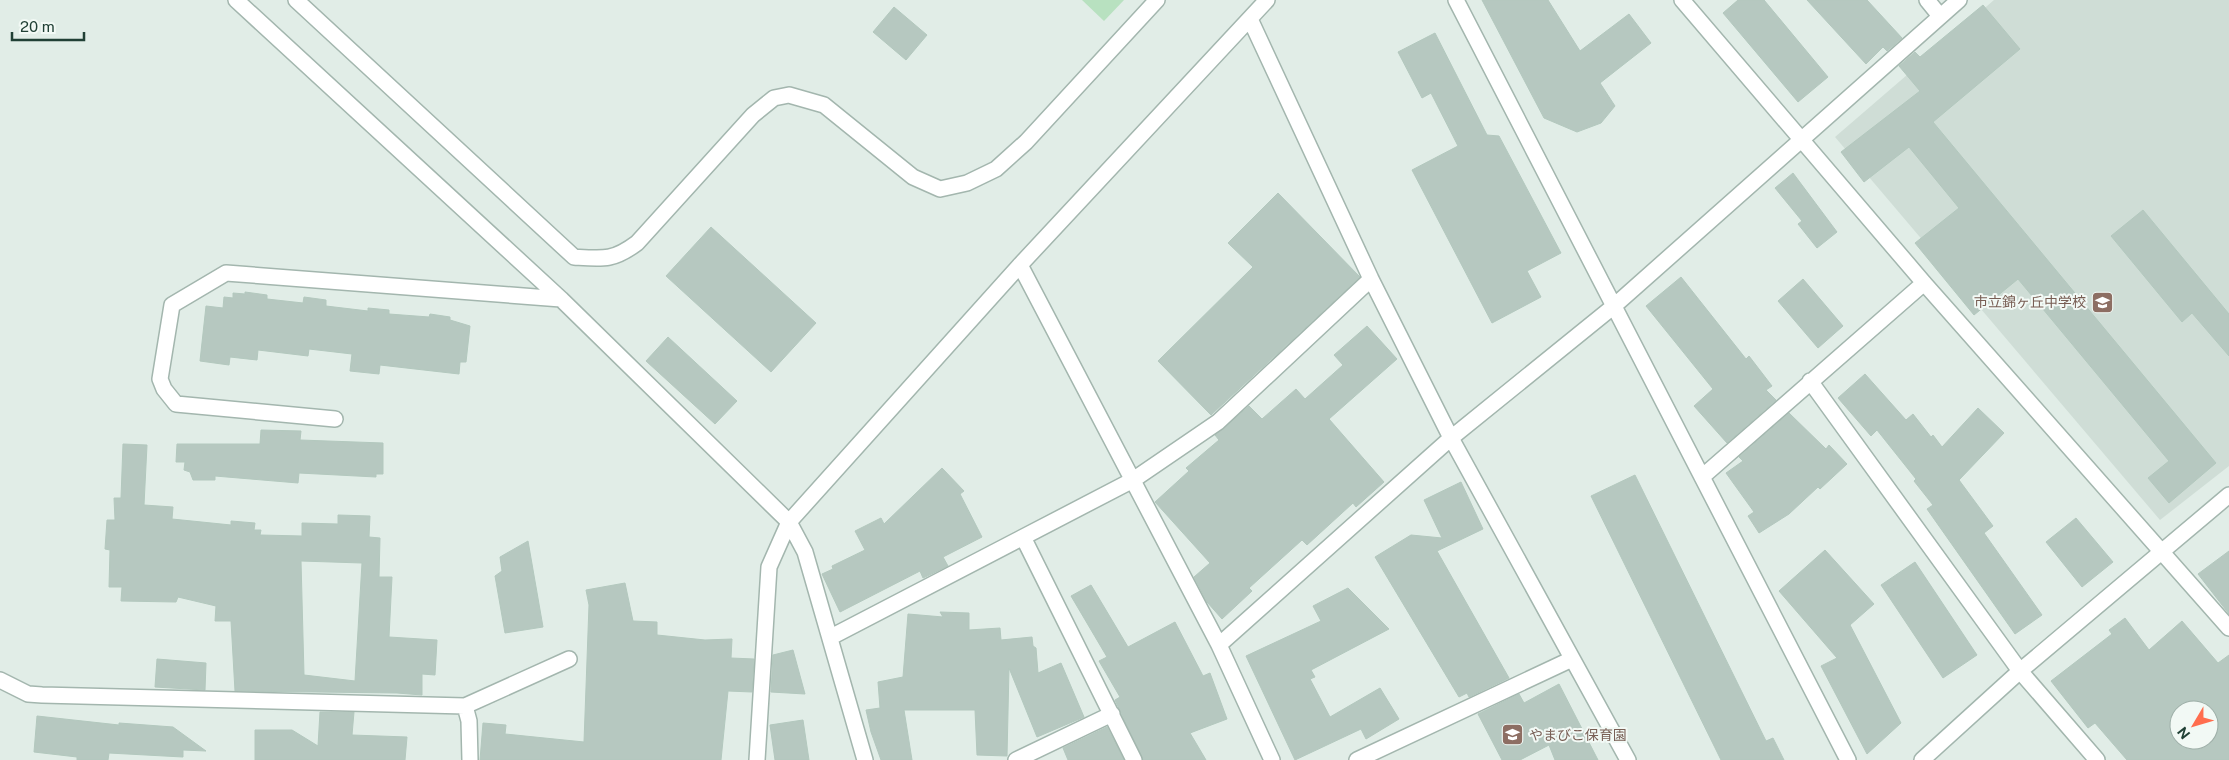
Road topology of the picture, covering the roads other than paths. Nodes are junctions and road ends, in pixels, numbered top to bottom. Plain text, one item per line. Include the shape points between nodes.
1 (236, 0) edge
2 (296, 0) edge
3 (1157, 0) edge
4 (1267, 0) edge
5 (1456, 0) edge
6 (1682, 0) edge
7 (1927, 0) edge
8 (1958, 0) edge
9 (1940, 16) junction
10 (1250, 19) junction
11 (1802, 139) junction
12 (1020, 265) junction
13 (1371, 279) junction
14 (1924, 283) junction
15 (561, 298) junction
16 (1614, 306) junction
17 (1810, 382) junction
18 (334, 419) dead end
19 (1451, 438) junction
20 (1702, 477) junction
21 (1133, 480) junction
22 (2229, 495) edge
23 (789, 522) junction
24 (1024, 539) junction
25 (2162, 552) junction
26 (2229, 628) edge
27 (831, 637) junction
28 (1219, 645) junction
29 (1572, 658) junction
30 (570, 660) dead end
31 (2020, 672) junction
32 (0, 680) edge
33 (465, 706) junction
34 (1112, 714) junction
35 (470, 760) edge
36 (757, 760) edge
37 (864, 760) edge
38 (1016, 760) edge
39 (1134, 760) edge
40 (1272, 760) edge
41 (1357, 760) edge
42 (1628, 760) edge
43 (1848, 760) edge
44 (1922, 760) edge
45 (2097, 760) edge

1 - 15 street
2 - 3 street via 574,257 600,259 621,255 637,243 753,115 774,98 789,95 824,105 913,177 940,189 967,183 996,169 1026,142
4 - 10 street
5 - 16 street
6 - 11 street
7 - 9 street
8 - 9 street
9 - 11 street
10 - 12 street
10 - 13 street
11 - 14 street
11 - 16 street
12 - 21 street
12 - 23 street
13 - 19 street
13 - 21 street via 1218,422
14 - 17 street
14 - 25 street
15 - 18 street via 226,273 172,305 160,379 176,404
15 - 23 street
16 - 19 street
16 - 20 street
17 - 20 street
17 - 31 street
19 - 28 street
19 - 29 street
20 - 43 street
21 - 24 street
21 - 28 street
22 - 25 street
23 - 27 street via 804,552
23 - 36 street via 769,567
24 - 27 street
24 - 34 street
25 - 26 street
25 - 31 street
27 - 37 street
28 - 40 street
29 - 41 street
29 - 42 street
30 - 33 street
31 - 44 street
31 - 45 street
32 - 33 street via 28,694 42,695
33 - 35 street via 469,721
34 - 38 street
34 - 39 street

